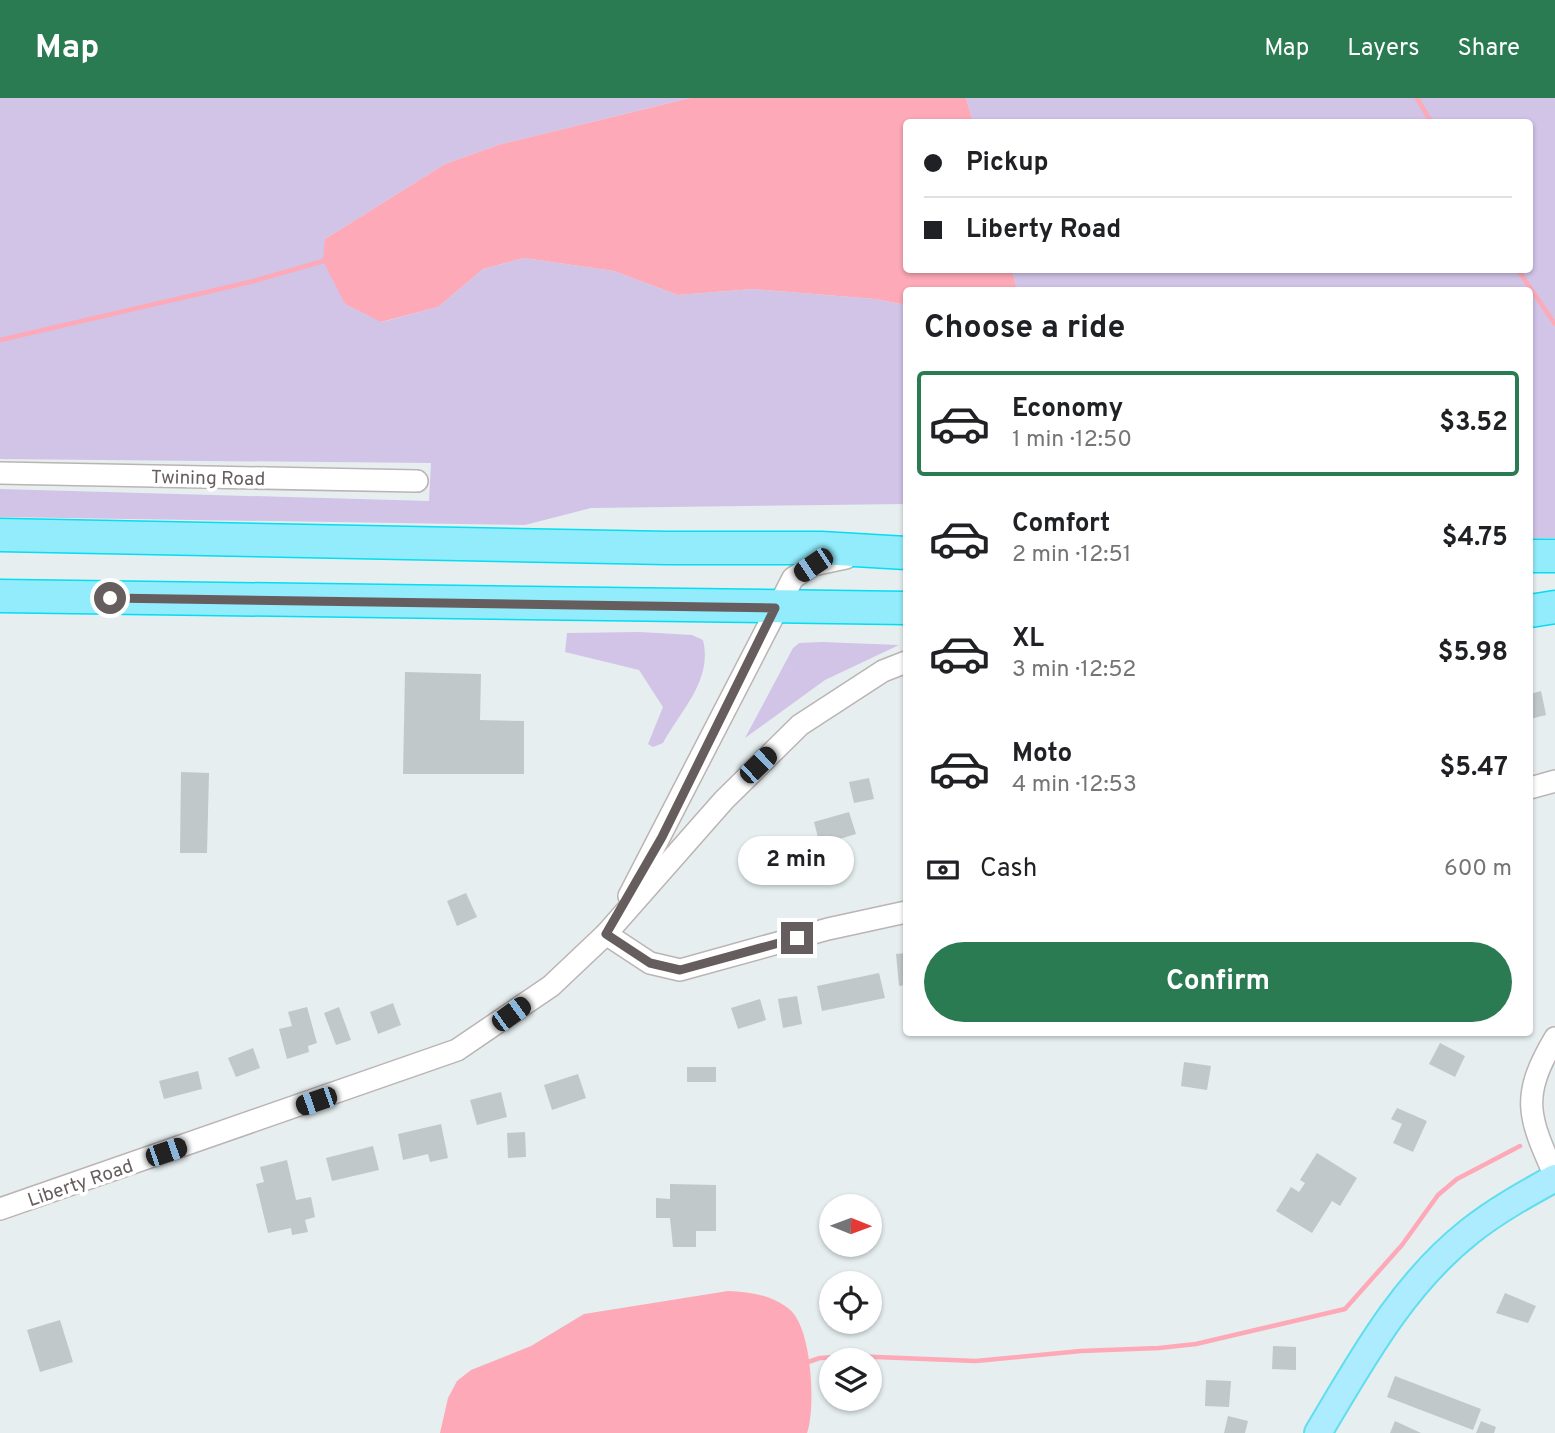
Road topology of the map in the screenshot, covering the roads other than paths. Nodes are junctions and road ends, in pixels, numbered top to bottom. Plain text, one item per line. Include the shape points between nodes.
1 (0, 474) edge
2 (416, 481) dead end
3 (0, 535) edge
4 (895, 553) edge
5 (1533, 556) edge
6 (1555, 556) edge
7 (0, 596) edge
8 (1555, 607) edge
9 (775, 608) junction
10 (903, 608) edge
11 (1533, 611) edge
12 (903, 663) edge
13 (1555, 780) edge
14 (1533, 787) edge
15 (903, 913) edge
16 (606, 934) junction
17 (1555, 1038) edge
18 (1555, 1177) edge
19 (0, 1209) edge
20 (1318, 1433) edge

1 - 2 street, Twining Road
3 - 4 highway via 821,548
4 - 9 street, Liberty Road via 813,565 793,578
5 - 6 highway
7 - 9 highway
8 - 11 highway
9 - 10 highway
9 - 16 street, Liberty Road via 662,837
12 - 16 street, Liberty Road via 883,671 800,725 724,800
13 - 14 street
15 - 16 street via 680,970 650,963
16 - 19 street, Liberty Road via 551,986 457,1050
17 - 18 street via 1539,1065 1529,1102 1537,1136
18 - 20 main road via 1468,1233 1423,1276 1367,1350

